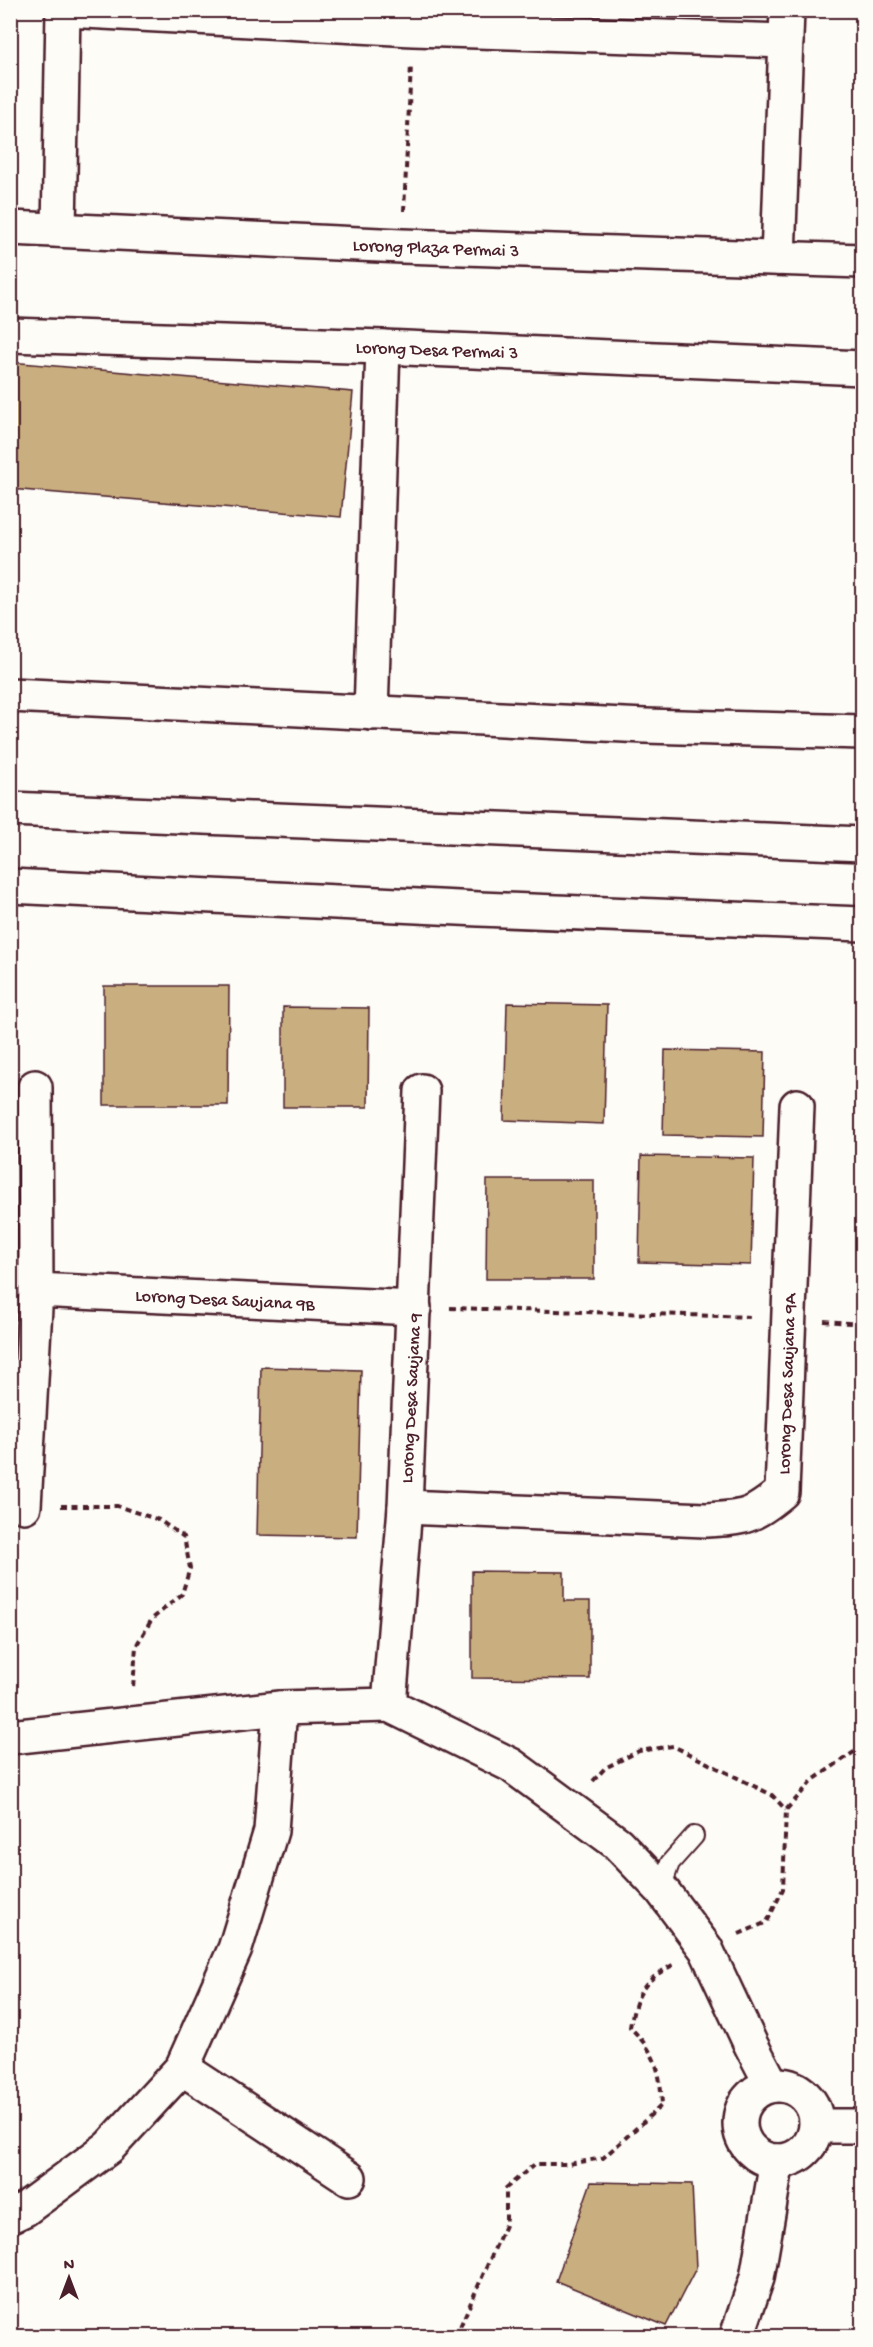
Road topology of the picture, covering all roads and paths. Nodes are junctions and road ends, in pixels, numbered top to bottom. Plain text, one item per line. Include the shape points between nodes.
1 (65, 10) edge
2 (786, 26) edge
3 (413, 29) junction
4 (10, 228) edge
5 (59, 230) junction
6 (402, 246) junction
7 (778, 258) junction
8 (862, 261) edge
9 (10, 335) edge
10 (383, 347) junction
11 (862, 368) edge
12 (10, 695) edge
13 (372, 713) junction
14 (862, 732) edge
15 (10, 809) edge
16 (862, 844) edge
17 (10, 886) edge
18 (862, 924) edge
19 (35, 1087) dead end
20 (422, 1091) dead end
21 (797, 1106) dead end
22 (36, 1290) junction
23 (414, 1308) junction
24 (789, 1318) junction
25 (24, 1506) joint
26 (405, 1507) junction
27 (388, 1705) junction
28 (280, 1708) junction
29 (137, 1724) junction
30 (10, 1737) edge
31 (862, 1742) edge
32 (588, 1785) dead end
33 (786, 1810) junction
34 (694, 1836) dead end
35 (662, 1889) junction
36 (706, 1948) junction
37 (182, 2068) junction
38 (772, 2085) junction
39 (817, 2126) junction
40 (862, 2126) edge
41 (777, 2161) junction
42 (350, 2178) dead end
43 (10, 2216) edge
44 (456, 2337) edge
45 (737, 2337) edge

1 - 3 street
1 - 5 street
2 - 3 street
2 - 7 street
3 - 6 path
4 - 5 street, Lorong Plaza Permai 3
5 - 6 street, Lorong Plaza Permai 3
6 - 7 street, Lorong Plaza Permai 3
7 - 8 street, Lorong Plaza Permai 3
9 - 10 street, Lorong Desa Permai 3
10 - 11 street, Lorong Desa Permai 3
10 - 13 street
12 - 13 street
13 - 14 street
15 - 16 street
17 - 18 street
19 - 22 street
20 - 23 street, Lorong Desa Saujana 9
21 - 24 street, Lorong Desa Saujana 9A
22 - 23 street, Lorong Desa Saujana 9B
22 - 25 street
23 - 24 path
23 - 26 street, Lorong Desa Saujana 9
24 - 26 street, Lorong Desa Saujana 9A via 782,1492 763,1508 741,1518 705,1520
25 - 29 path via 117,1506 159,1520 184,1537 190,1568 182,1594 152,1619 136,1646 133,1686
26 - 27 street, Lorong Desa Saujana 9
27 - 28 street
27 - 35 street via 511,1765 617,1843
28 - 29 street
28 - 37 street via 271,1831 235,1949
29 - 30 street
31 - 33 path via 857,1750 813,1780
32 - 33 path via 605,1768 639,1751 674,1746 772,1795
33 - 36 path via 783,1889 767,1922
34 - 35 lane via 670,1863
35 - 36 street
36 - 38 street
36 - 44 path via 654,1974 635,2001 630,2027 649,2047 660,2075 662,2105 603,2158 535,2164 506,2188 506,2223
37 - 42 street
37 - 43 street via 109,2148
38 - 39 street via 784,2085 805,2095 816,2115
38 - 41 street via 750,2097 740,2119 741,2132 750,2148 765,2159
39 - 40 street
39 - 41 street via 808,2148 789,2160
41 - 45 street via 757,2278

